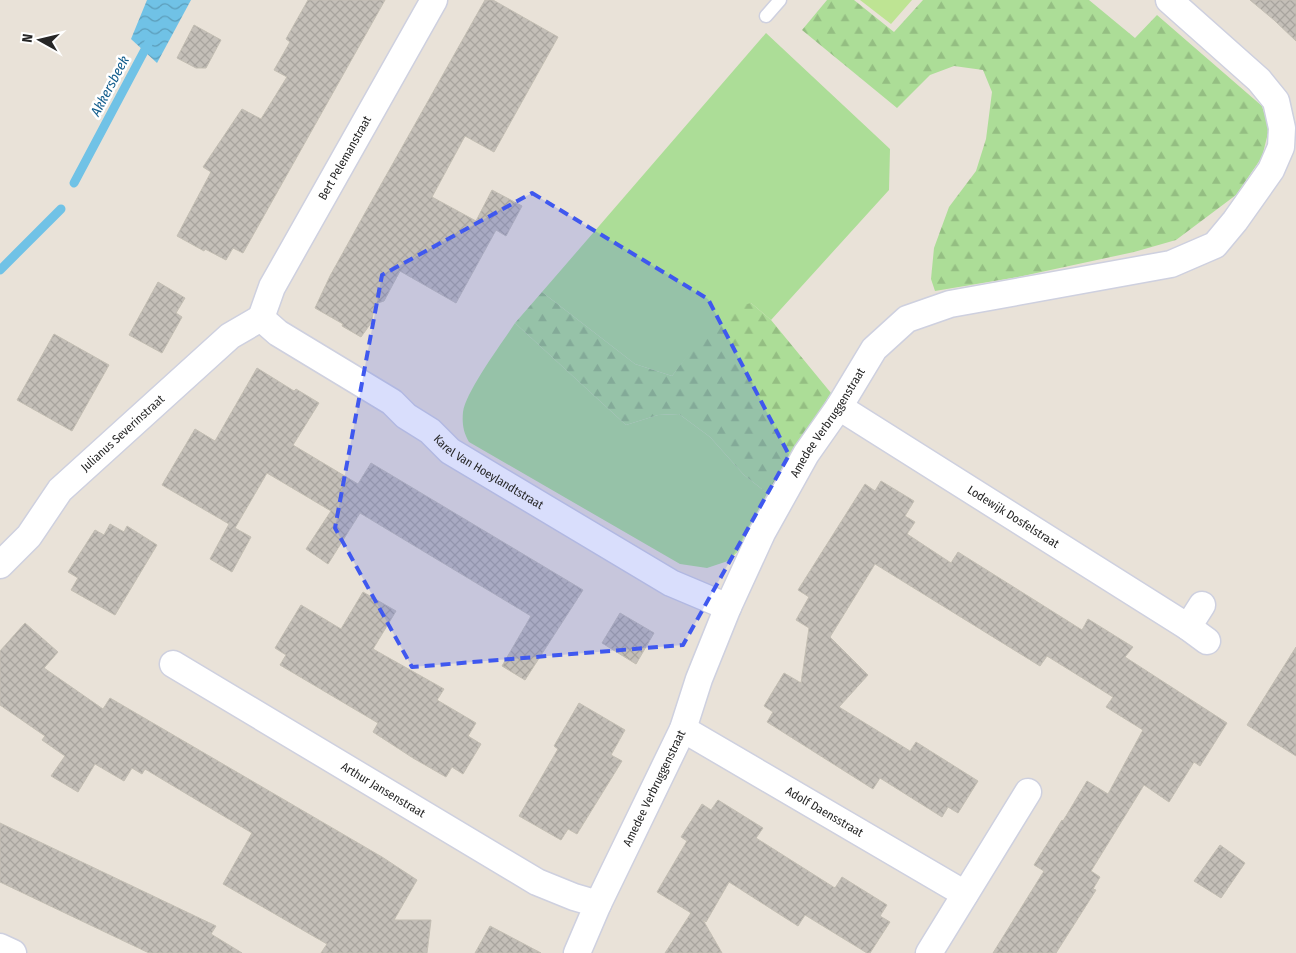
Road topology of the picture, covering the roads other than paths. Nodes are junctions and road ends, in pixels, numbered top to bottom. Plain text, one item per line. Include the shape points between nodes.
1 (434, 0) edge
2 (780, 0) edge
3 (1169, 0) edge
4 (766, 16) dead end
5 (1289, 128) edge
6 (261, 318) junction
7 (839, 407) junction
8 (0, 565) edge
9 (1202, 604) dead end
10 (728, 606) junction
11 (173, 664) dead end
12 (683, 729) junction
13 (1028, 792) dead end
14 (965, 894) junction
15 (598, 904) junction
16 (0, 947) edge
17 (13, 953) edge
18 (578, 953) edge
19 (929, 953) edge

1 - 6 street, Bert Pelemanstraat via 272,287
2 - 4 lane
3 - 5 street via 1260,80 1276,101
5 - 7 street, Amedee Verbruggenstraat via 1271,170 1215,245 1171,264 950,304 907,319 874,349
6 - 8 street, Julianus Severinstraat via 230,336 60,490 29,536
6 - 10 street, Karel Van Hoeylandtstraat via 278,333 392,402 450,451 671,583
7 - 9 street, Lodewijk Dosfelstraat via 1198,634
7 - 10 street, Amedee Verbruggenstraat via 806,454 762,533
10 - 12 street, Amedee Verbruggenstraat
11 - 15 street, Arthur Jansenstraat via 537,882
12 - 14 street, Adolf Daensstraat
12 - 15 street, Amedee Verbruggenstraat
13 - 14 street
14 - 19 street
15 - 18 street, Amedee Verbruggenstraat
16 - 17 street

